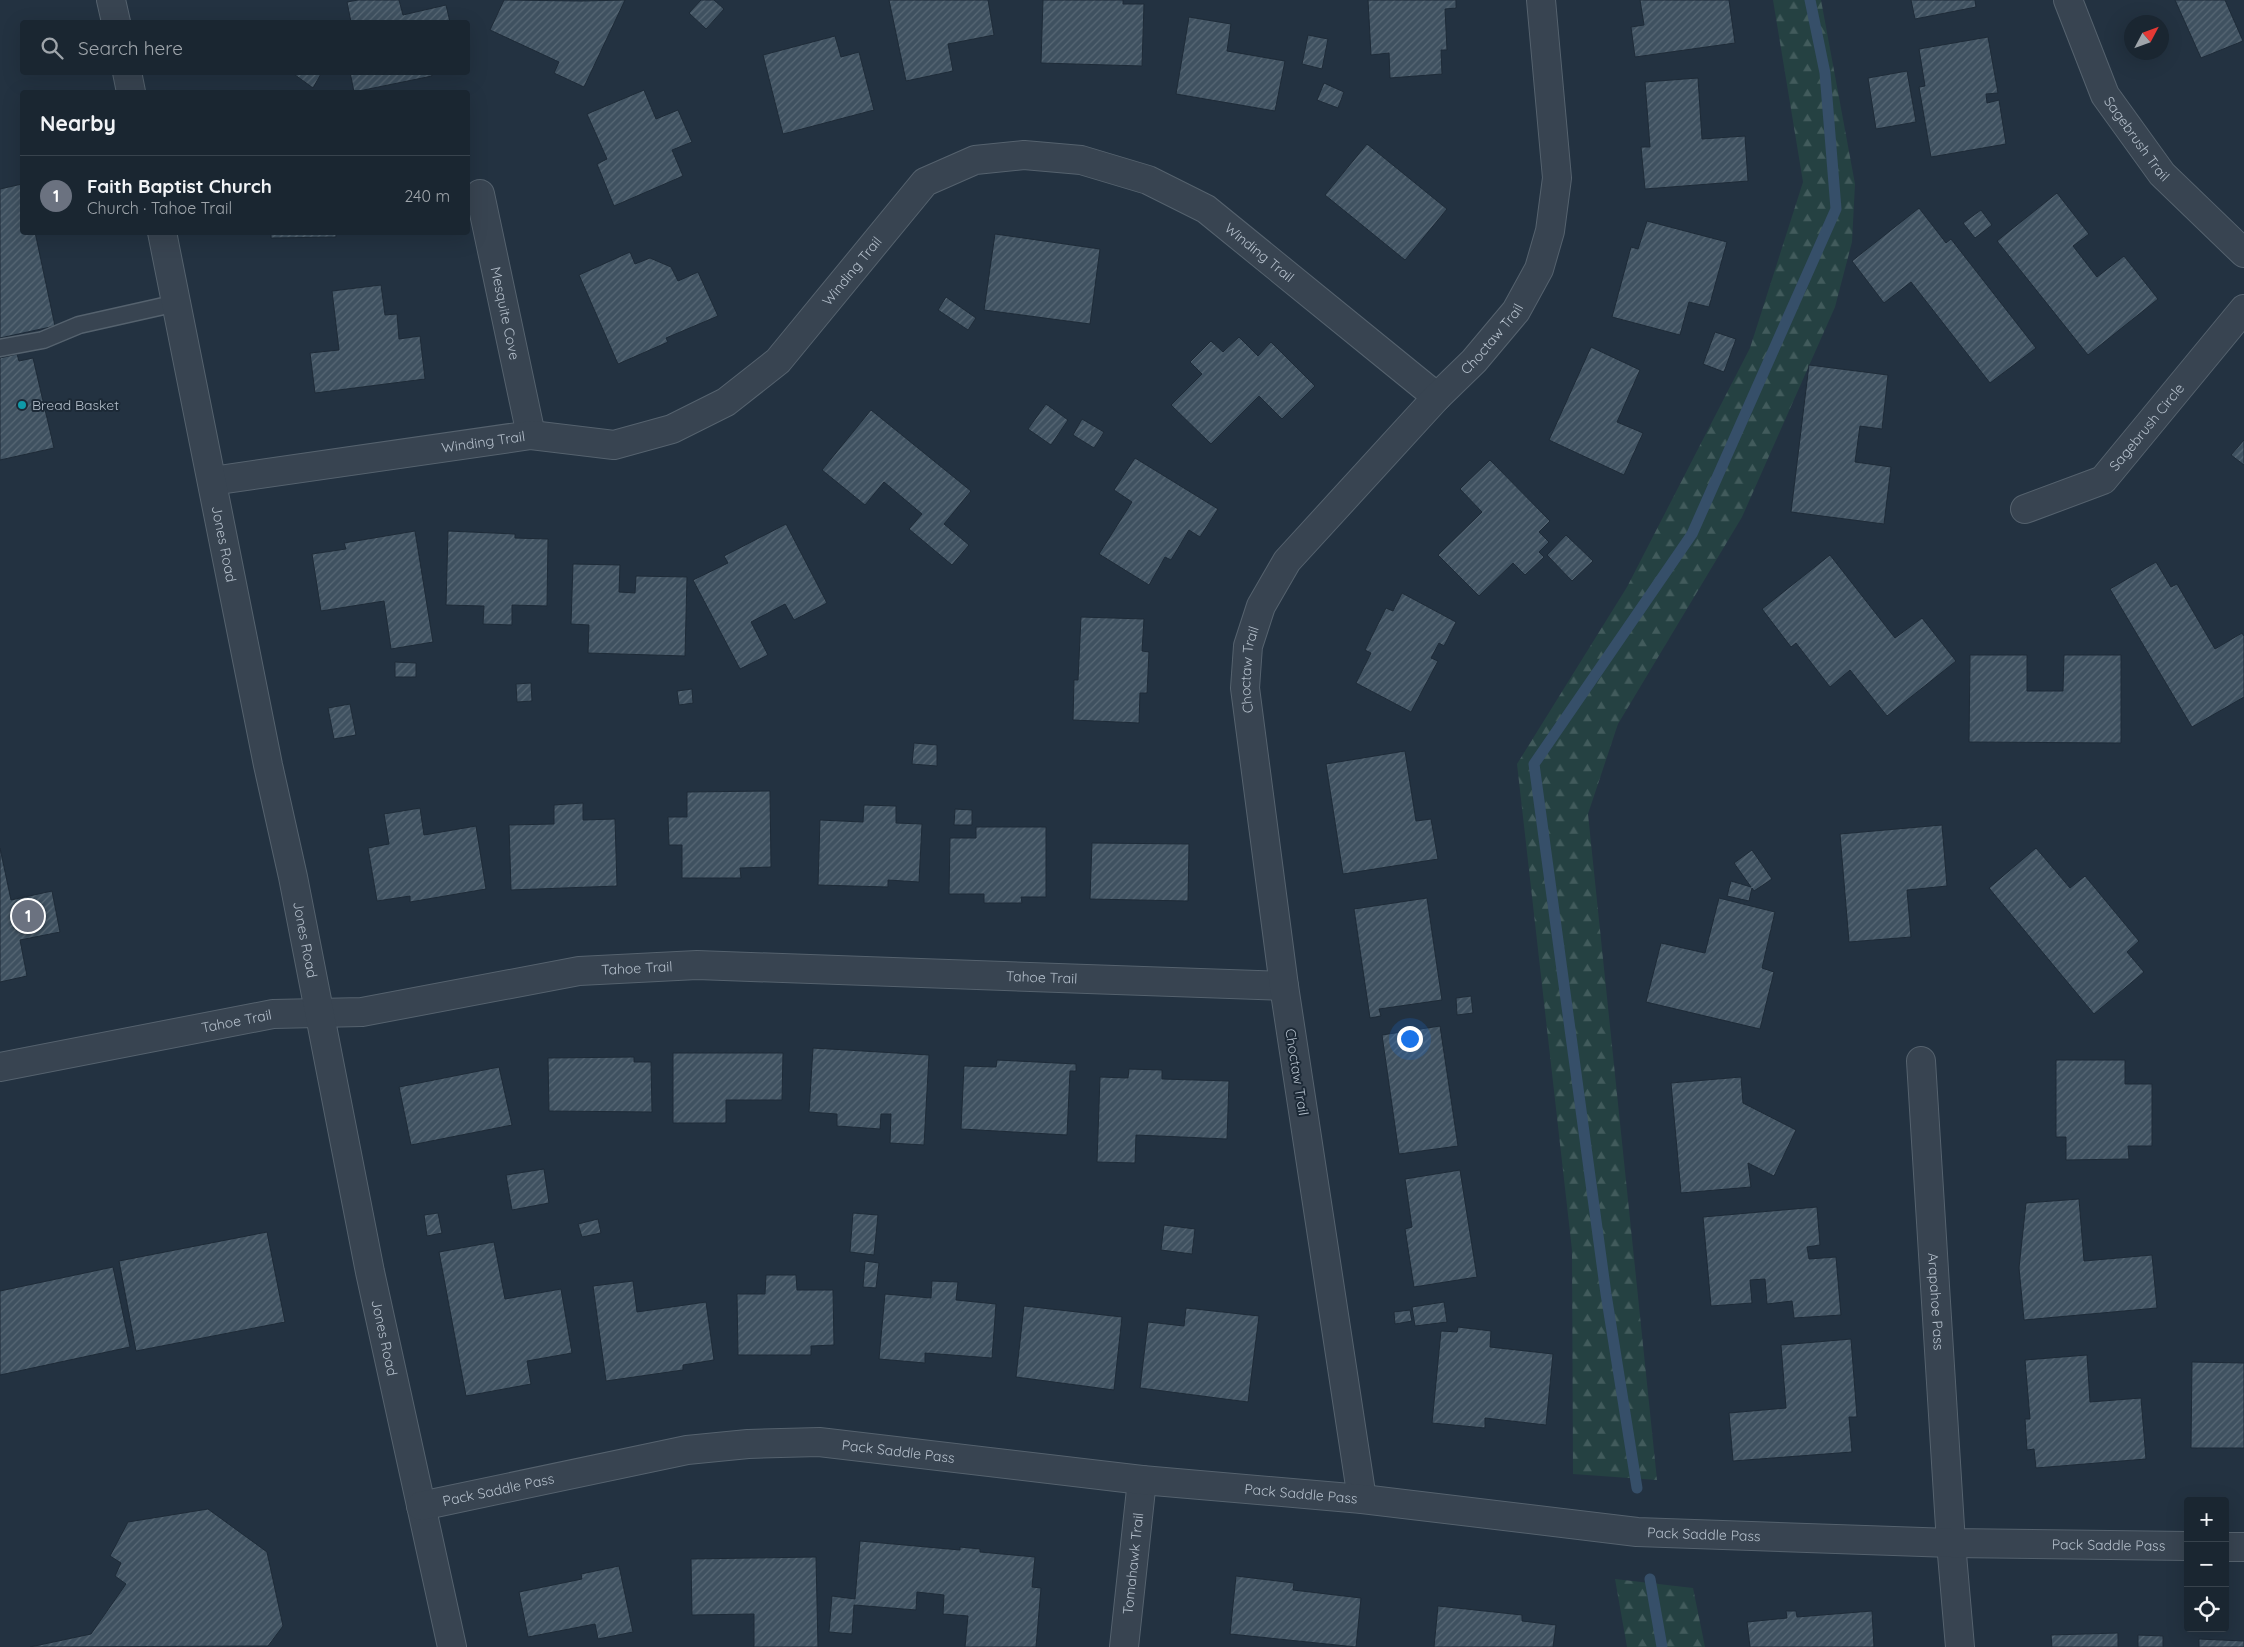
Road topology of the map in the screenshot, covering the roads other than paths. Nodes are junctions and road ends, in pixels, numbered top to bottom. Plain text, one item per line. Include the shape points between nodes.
1 (111, 0) edge
2 (1542, 0) edge
3 (2068, 0) edge
4 (116, 20) edge
5 (128, 75) edge
6 (131, 90) edge
7 (480, 194) dead end
8 (163, 235) edge
9 (2244, 253) edge
10 (177, 304) junction
11 (2244, 308) edge
12 (0, 348) edge
13 (1436, 397) junction
14 (531, 435) junction
15 (212, 481) junction
16 (2025, 509) dead end
17 (1284, 986) junction
18 (319, 1012) junction
19 (1921, 1061) dead end
20 (0, 1067) edge
21 (1142, 1480) junction
22 (1362, 1500) junction
23 (421, 1506) junction
24 (1951, 1543) junction
25 (2184, 1546) edge
26 (2229, 1547) edge
27 (2244, 1547) edge
28 (452, 1647) edge
29 (1124, 1647) edge
30 (1960, 1647) edge

1 - 4 street
2 - 13 street, Choctaw Trail via 1557,178 1550,231 1539,268 1516,312 1474,362
3 - 9 street, Sagebrush Trail via 2106,95 2162,174
5 - 6 street
7 - 14 street, Mesquite Cove
8 - 10 street, Jones Road
10 - 12 lane via 79,325 42,340
10 - 15 street, Jones Road
11 - 16 street, Sagebrush Circle via 2103,480
13 - 14 street, Winding Trail via 1206,209 1148,180 1081,160 1024,155 975,160 925,182 778,361 726,402 672,429 614,445
13 - 17 street, Choctaw Trail via 1287,561 1262,606 1248,646 1245,688
14 - 15 street, Winding Trail
15 - 18 street, Jones Road
17 - 18 street, Tahoe Trail via 698,965 579,971 362,1012
17 - 22 street, Choctaw Trail
18 - 20 street, Tahoe Trail via 273,1014
18 - 23 street, Jones Road via 370,1272
19 - 24 street, Arapahoe Pass
21 - 22 street, Pack Saddle Pass
21 - 23 street, Pack Saddle Pass via 819,1442 748,1444 688,1450
21 - 29 street, Tomahawk Trail
22 - 24 street, Pack Saddle Pass via 1637,1532
23 - 28 street, Jones Road
24 - 25 street, Pack Saddle Pass
24 - 30 street, Arapahoe Pass
26 - 27 street

